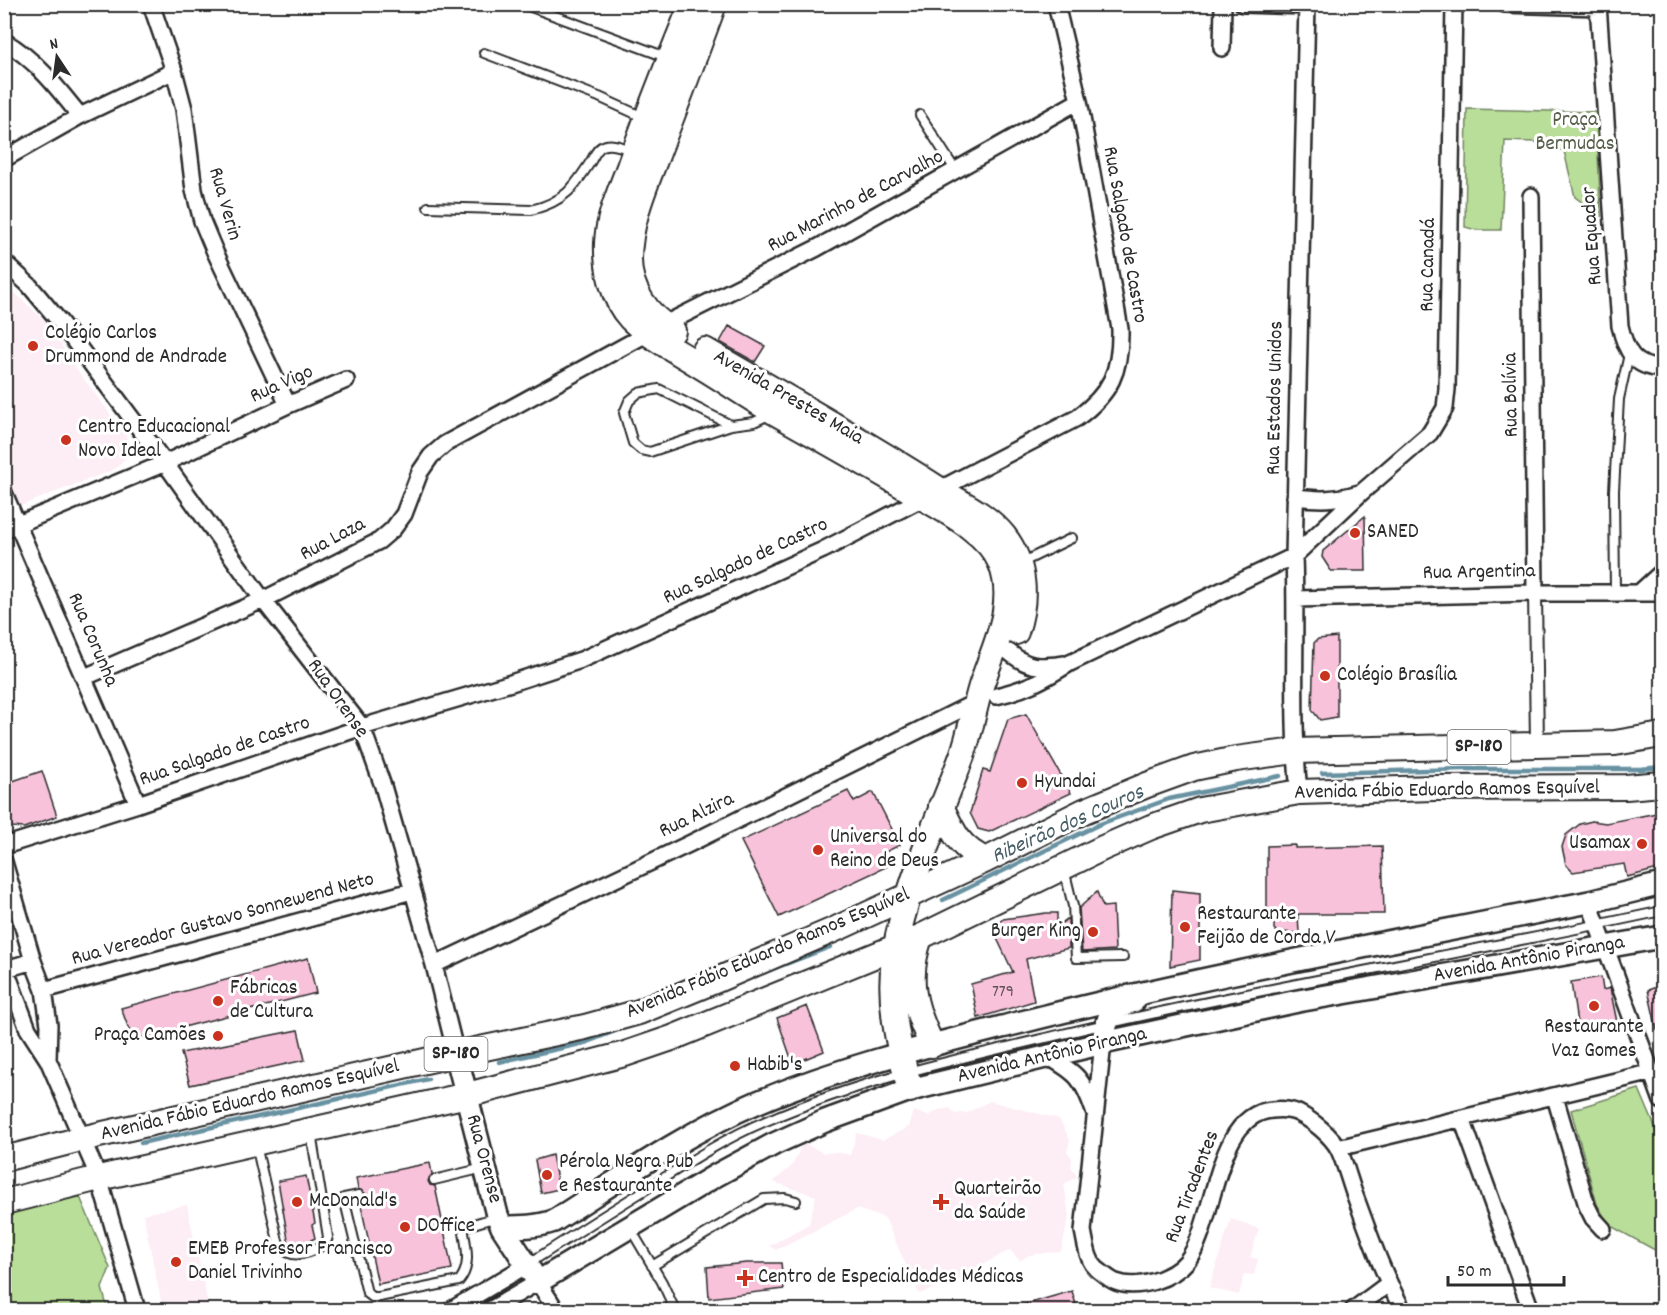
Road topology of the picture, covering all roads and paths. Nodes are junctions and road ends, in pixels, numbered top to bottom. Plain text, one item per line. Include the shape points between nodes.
1 (151, 4) edge
2 (523, 4) edge
3 (692, 4) edge
4 (714, 4) edge
5 (1056, 4) edge
6 (1223, 4) edge
7 (1243, 4) edge
8 (1454, 4) edge
9 (1504, 4) edge
10 (1307, 5) edge
11 (1598, 6) edge
12 (4, 40) edge
13 (1222, 48) dead end
14 (484, 52) dead end
15 (670, 58) junction
16 (174, 71) junction
17 (1080, 102) junction
18 (920, 115) dead end
19 (80, 116) junction
20 (646, 118) junction
21 (634, 151) junction
22 (4, 159) edge
23 (956, 171) junction
24 (1531, 196) dead end
25 (428, 207) dead end
26 (4, 262) edge
27 (656, 328) junction
28 (1629, 354) junction
29 (1662, 369) edge
30 (346, 380) dead end
31 (779, 404) junction
32 (288, 405) junction
33 (731, 424) junction
34 (165, 463) junction
35 (1362, 492) junction
36 (4, 494) edge
37 (930, 494) junction
38 (1295, 497) junction
39 (12, 527) edge
40 (1072, 538) dead end
41 (1294, 556) junction
42 (1011, 568) junction
43 (1662, 572) edge
44 (1615, 592) junction
45 (1535, 593) junction
46 (1639, 593) junction
47 (1662, 593) edge
48 (1296, 599) junction
49 (263, 600) junction
50 (1009, 652) junction
51 (1070, 663) junction
52 (85, 678) junction
53 (985, 692) junction
54 (362, 727) junction
55 (1662, 735) edge
56 (1537, 745) junction
57 (1295, 752) junction
58 (1662, 784) edge
59 (1299, 792) junction
60 (138, 804) junction
61 (941, 807) junction
62 (4, 846) edge
63 (986, 860) junction
64 (4, 862) edge
65 (1063, 868) junction
66 (1662, 884) edge
67 (412, 891) junction
68 (910, 894) junction
69 (1589, 902) junction
70 (1662, 911) edge
71 (1598, 925) junction
72 (943, 927) junction
73 (920, 937) junction
74 (1662, 937) edge
75 (1606, 946) junction
76 (896, 947) junction
77 (1124, 957) dead end
78 (33, 961) junction
79 (434, 965) junction
80 (5, 967) edge
81 (1183, 984) junction
82 (44, 990) junction
83 (1104, 1033) junction
84 (932, 1045) junction
85 (456, 1054) junction
86 (1047, 1056) junction
87 (48, 1060) junction
88 (905, 1072) junction
89 (1653, 1072) junction
90 (466, 1095) junction
91 (1555, 1097) junction
92 (1662, 1101) edge
93 (1095, 1114) junction
94 (1462, 1119) junction
95 (311, 1131) junction
96 (81, 1139) junction
97 (256, 1144) junction
98 (1338, 1148) junction
99 (4, 1159) edge
100 (485, 1168) junction
101 (99, 1178) junction
102 (434, 1180) dead end
103 (359, 1195) dead end
104 (796, 1201) dead end
105 (4, 1202) edge
106 (500, 1222) junction
107 (629, 1227) junction
108 (1603, 1229) dead end
109 (652, 1266) junction
110 (532, 1273) junction
111 (1388, 1284) junction
112 (137, 1311) edge
113 (451, 1311) edge
114 (490, 1311) edge
115 (556, 1311) edge
116 (675, 1311) edge
117 (1353, 1311) edge
118 (1403, 1311) edge
119 (1531, 1311) edge

1 - 16 street, Rua Verin
2 - 15 lane
3 - 15 main road, Avenida Prestes Maia
4 - 27 main road, Avenida Prestes Maia via 639,203 630,243 633,283
5 - 17 street, Rua Salgado de Castro
6 - 13 street
7 - 10 street
8 - 35 street, Rua Canadá via 1445,408 1430,433
9 - 11 street
10 - 38 street, Rua Estados Unidos
11 - 28 street, Rua Equador via 1620,326
12 - 19 street via 24,53
14 - 20 lane
15 - 20 main road, Avenida Prestes Maia
16 - 19 street
16 - 32 street, Rua Verin via 202,221
17 - 23 street, Rua Marinho de Carvalho
17 - 37 street, Rua Salgado de Castro via 1120,329 1116,373 1094,406 1077,418
18 - 23 lane
19 - 22 street
20 - 21 main road, Avenida Prestes Maia
21 - 25 lane via 603,146 576,185 547,207
21 - 27 main road, Avenida Prestes Maia via 610,221 608,267 614,290 629,317
23 - 27 street, Rua Marinho de Carvalho via 817,248
24 - 45 street, Rua Bolívia
26 - 34 street, Rua Orense via 60,322
27 - 31 main road, Avenida Prestes Maia
27 - 49 street, Rua Laza via 444,444 420,472 404,514 386,535
28 - 29 street via 1644,365
28 - 44 lane via 1620,399 1614,491
30 - 32 street, Rua Vigo
31 - 33 lane via 754,422
31 - 37 main road, Avenida Prestes Maia via 880,452
32 - 34 street, Rua Vigo
33 - 33 lane via 659,389 638,393 624,413 633,443 650,452
34 - 39 street, Rua Vigo
34 - 49 street, Rua Orense
35 - 38 street, Rua Canadá via 1337,499
35 - 41 street, Rua Canadá
36 - 39 street, Rua Corunha
37 - 42 main road, Avenida Prestes Maia via 966,505 993,524 1005,537
37 - 54 street, Rua Salgado de Castro via 812,555 581,660
38 - 41 street, Rua Estados Unidos
39 - 52 street, Rua Corunha
40 - 42 lane
41 - 48 street, Rua Estados Unidos
41 - 51 street, Rua Alzira
42 - 50 main road, Avenida Prestes Maia via 1025,599
42 - 53 main road, Avenida Prestes Maia via 1007,605
43 - 46 street
44 - 45 street, Rua Argentina
44 - 46 street, Rua Argentina
45 - 48 street, Rua Argentina
45 - 56 street
46 - 47 street, Rua Argentina
48 - 57 street, Rua Estados Unidos
49 - 52 street, Rua Laza
49 - 54 street, Rua Orense
50 - 51 street, Rua Alzira via 1033,666
50 - 53 main road, Avenida Prestes Maia
51 - 53 street, Rua Alzira via 1018,691
52 - 60 street, Rua Corunha
53 - 61 main road, Avenida Prestes Maia via 980,736 963,753
53 - 79 street, Rua Alzira via 689,844
54 - 60 street, Rua Salgado de Castro
54 - 67 street, Rua Orense
55 - 56 main road, Avenida Fábio Eduardo Ramos Esquível / SP-180 via 1615,743
56 - 57 main road, Avenida Fábio Eduardo Ramos Esquível / SP-180
57 - 59 street, Rua Estados Unidos
57 - 63 main road, Avenida Fábio Eduardo Ramos Esquível / SP-180 via 1194,768 1147,784
58 - 59 main road, Avenida Fábio Eduardo Ramos Esquível / SP-180
59 - 65 main road, Avenida Fábio Eduardo Ramos Esquível / SP-180 via 1185,814
60 - 62 street, Rua Salgado de Castro
61 - 63 main road via 966,849
61 - 68 main road, Avenida Prestes Maia
63 - 68 main road, Avenida Fábio Eduardo Ramos Esquível / SP-180
64 - 78 street
65 - 72 main road, Avenida Fábio Eduardo Ramos Esquível / SP-180
65 - 77 lane via 1073,906 1076,958
66 - 69 main road, Avenida Antônio Piranga
67 - 79 street, Rua Orense
67 - 82 street, Rua Vereador Gustavo Sonnewend Neto
68 - 72 main road via 923,915
68 - 76 main road, Avenida Prestes Maia
68 - 85 main road, Avenida Fábio Eduardo Ramos Esquível / SP-180 via 639,1012
69 - 71 street
69 - 81 main road, Avenida Antônio Piranga
70 - 71 lane
71 - 75 street
71 - 83 lane via 1296,983
72 - 73 main road, Avenida Fábio Eduardo Ramos Esquível / SP-180
73 - 76 main road, Avenida Fábio Eduardo Ramos Esquível / SP-180
73 - 84 main road via 912,991
74 - 75 main road, Avenida Antônio Piranga
75 - 83 main road, Avenida Antônio Piranga
75 - 89 street
76 - 88 main road, Avenida Prestes Maia via 892,992
76 - 90 main road, Avenida Fábio Eduardo Ramos Esquível / SP-180 via 672,1038
78 - 80 street
78 - 82 street
79 - 85 street, Rua Orense
80 - 87 street via 28,1029
81 - 83 main road via 1126,1003 1111,1013
81 - 84 main road, Avenida Antônio Piranga
82 - 87 street
83 - 86 main road, Avenida Antônio Piranga
83 - 88 lane
83 - 93 street, Rua Tiradentes
84 - 88 main road, Avenida Antônio Piranga
85 - 90 main road, Rua Orense
85 - 96 main road, Avenida Fábio Eduardo Ramos Esquível / SP-180
86 - 88 main road, Avenida Antônio Piranga
86 - 93 street, Rua Tiradentes via 1078,1077
87 - 96 street
88 - 106 main road, Avenida Antônio Piranga via 809,1081 705,1128 554,1221 528,1227
88 - 107 main road, Avenida Antônio Piranga via 825,1122 774,1144
88 - 110 lane via 829,1095 753,1127 675,1171
89 - 91 street
89 - 92 street
90 - 95 main road, Avenida Fábio Eduardo Ramos Esquível / SP-180
90 - 100 main road, Rua Orense
91 - 94 street
91 - 108 street via 1587,1206
93 - 98 street, Rua Tiradentes via 1083,1231 1090,1259 1116,1282 1144,1284 1168,1276 1188,1260 1230,1143 1242,1123 1253,1114 1284,1109 1299,1114
94 - 98 street
94 - 119 street
95 - 97 main road, Avenida Fábio Eduardo Ramos Esquível / SP-180
95 - 97 lane via 328,1237 320,1248 297,1254 285,1251 278,1241
96 - 99 main road, Avenida Fábio Eduardo Ramos Esquível / SP-180
96 - 101 street
97 - 101 main road, Avenida Fábio Eduardo Ramos Esquível / SP-180
98 - 111 street, Rua Tiradentes
100 - 102 lane
100 - 106 main road, Rua Orense
101 - 105 main road, Avenida Fábio Eduardo Ramos Esquível / SP-180
101 - 112 street
103 - 106 lane via 344,1198 366,1293 372,1297 459,1281 468,1257 463,1227
104 - 109 lane via 764,1199
106 - 110 main road, Rua Orense
107 - 109 lane
107 - 110 main road, Avenida Antônio Piranga
109 - 116 lane
110 - 113 street, Avenida Antônio Piranga
110 - 114 street, Avenida Antônio Piranga
110 - 115 street
111 - 117 street
111 - 118 street, Rua Tiradentes

